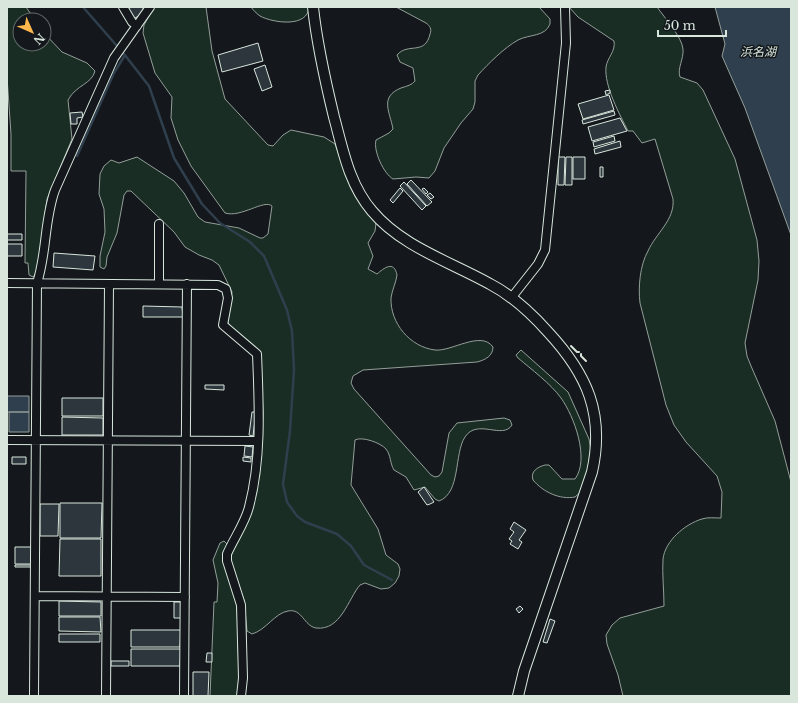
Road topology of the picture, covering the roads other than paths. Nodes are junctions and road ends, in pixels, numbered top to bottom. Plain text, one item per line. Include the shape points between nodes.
1 (123, 7) edge
2 (150, 7) edge
3 (314, 7) edge
4 (565, 7) edge
5 (137, 26) junction
6 (159, 224) dead end
7 (7, 283) edge
8 (37, 283) junction
9 (109, 284) junction
10 (159, 284) junction
11 (188, 284) junction
12 (512, 297) junction
13 (7, 440) edge
14 (36, 440) junction
15 (107, 440) junction
16 (186, 441) junction
17 (258, 442) junction
18 (35, 596) junction
19 (106, 597) junction
20 (185, 597) junction
21 (34, 696) edge
22 (106, 696) edge
23 (184, 696) edge
24 (241, 696) edge
25 (518, 696) edge

1 - 5 street
2 - 5 street
3 - 12 street via 321,63 345,161 364,200 382,222 404,239
4 - 12 street via 566,43 545,250 538,264
5 - 8 street via 111,64 55,190 49,210 41,273
6 - 10 street
7 - 8 street
8 - 9 street
8 - 14 street
9 - 10 street
9 - 15 street
10 - 11 street
11 - 16 street
11 - 17 street via 218,285 226,289 228,298 223,325 257,354 260,413
12 - 25 street via 532,315 577,367 588,392 596,431 593,472 524,671
13 - 14 street
14 - 15 street
14 - 18 street
15 - 16 street
15 - 19 street
16 - 17 street
16 - 20 street
17 - 24 street via 249,507 230,548 227,561 241,605
18 - 19 street
18 - 21 street
19 - 20 street
19 - 22 street
20 - 23 street

